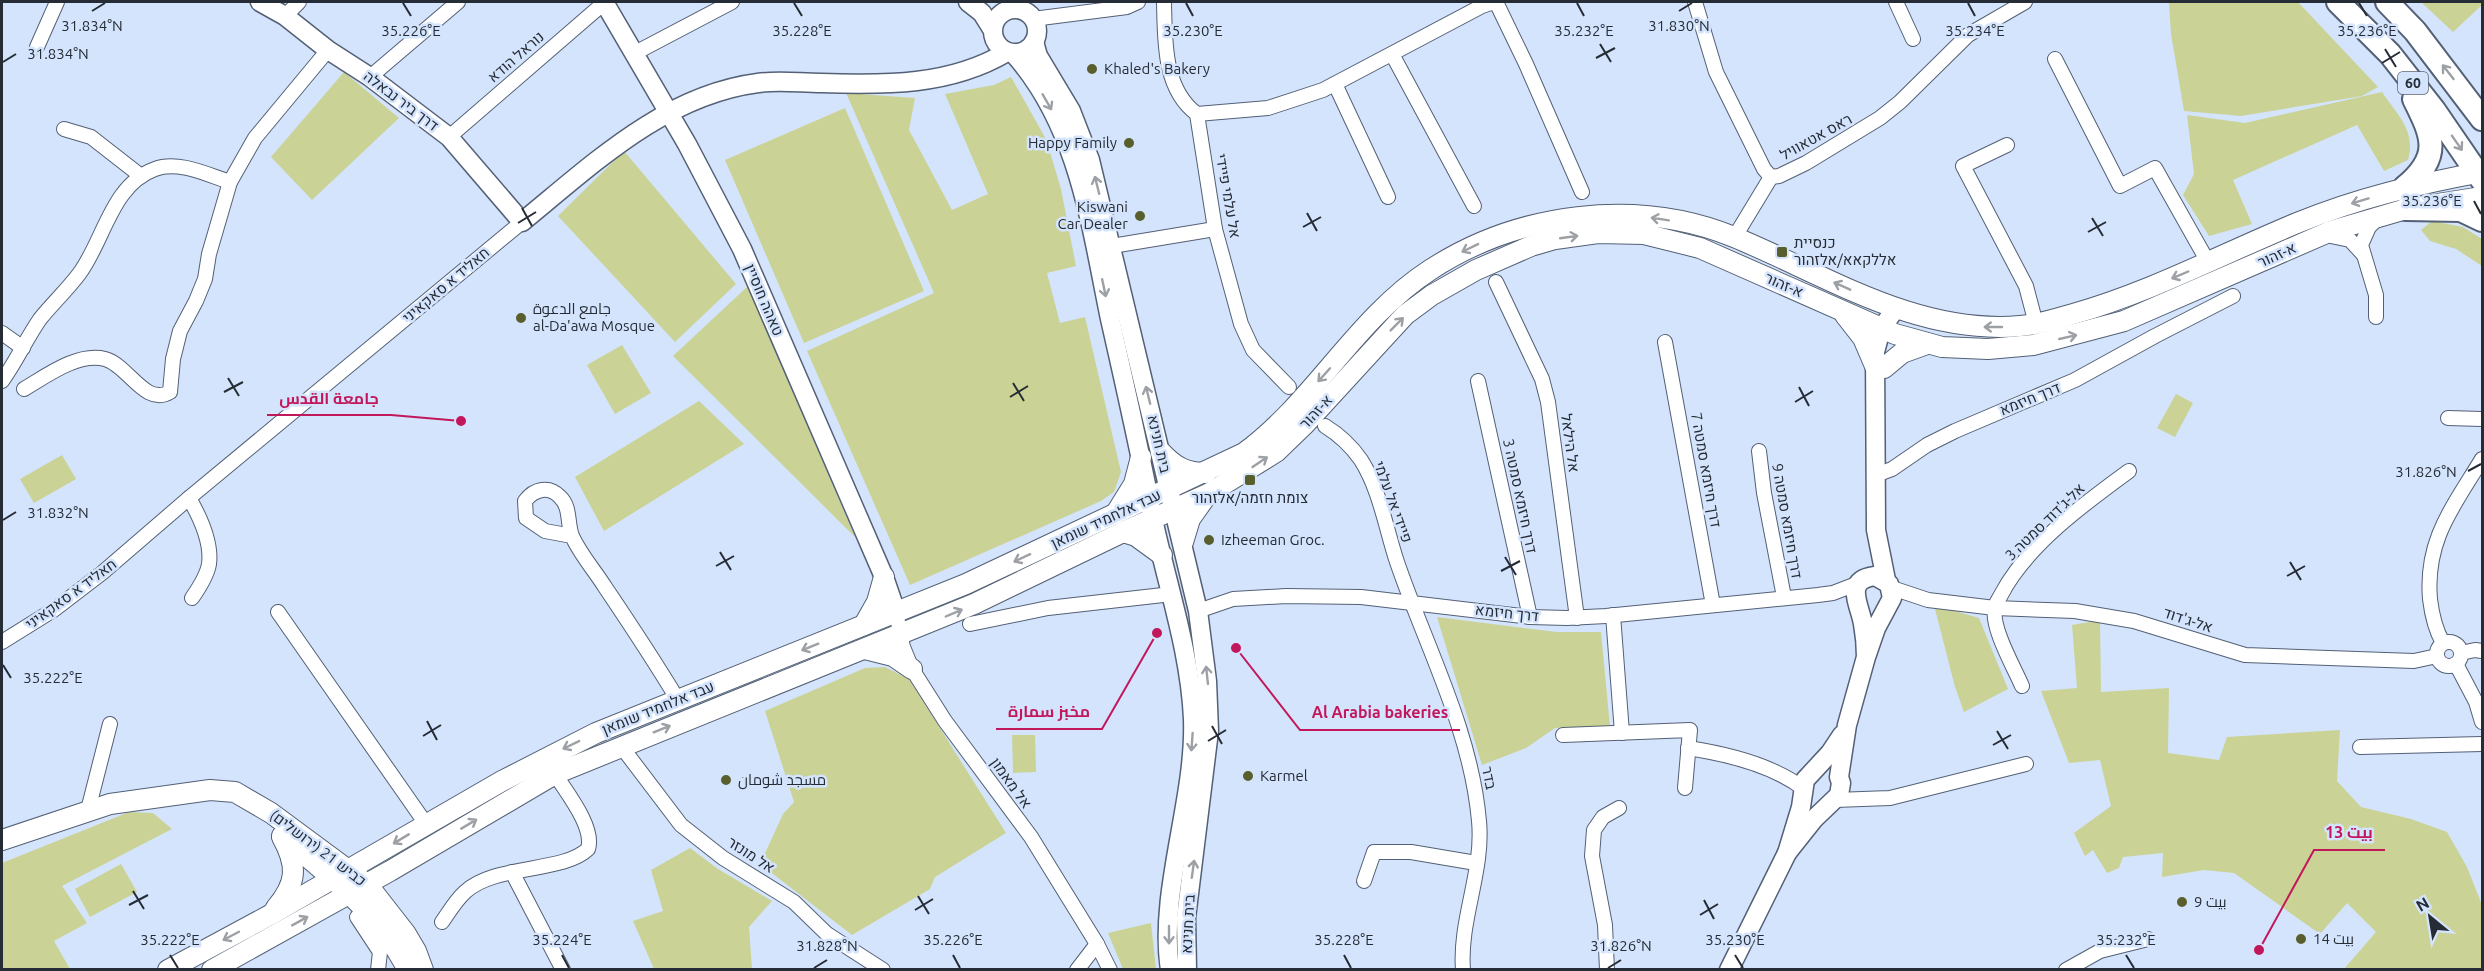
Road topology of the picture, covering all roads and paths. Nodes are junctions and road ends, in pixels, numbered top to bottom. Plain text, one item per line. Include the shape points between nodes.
1 (57, 2) edge
2 (260, 2) edge
3 (299, 2) edge
4 (458, 2) edge
5 (604, 2) edge
6 (732, 2) edge
7 (968, 2) edge
8 (996, 2) edge
9 (1138, 2) edge
10 (1164, 2) edge
11 (1495, 2) edge
12 (1695, 2) edge
13 (1896, 2) edge
14 (2025, 2) edge
15 (2338, 2) edge
16 (2386, 2) edge
17 (1013, 9) junction
18 (285, 16) junction
19 (1033, 19) junction
20 (992, 32) junction
21 (1913, 39) dead end
22 (1034, 42) junction
23 (37, 47) dead end
24 (328, 50) junction
25 (635, 53) junction
26 (1011, 53) junction
27 (1392, 54) junction
28 (2393, 58) junction
29 (2055, 59) dead end
30 (951, 75) junction
31 (370, 77) junction
32 (1335, 84) junction
33 (2475, 105) edge
34 (669, 112) junction
35 (1197, 114) junction
36 (2482, 119) edge
37 (64, 129) dead end
38 (450, 137) junction
39 (2007, 145) dead end
40 (2481, 175) edge
41 (141, 176) junction
42 (1771, 177) junction
43 (230, 182) junction
44 (2406, 187) junction
45 (1582, 192) dead end
46 (1388, 197) dead end
47 (2482, 197) edge
48 (1474, 206) dead end
49 (2406, 209) junction
50 (2379, 217) junction
51 (2482, 220) edge
52 (522, 222) junction
53 (1215, 229) junction
54 (2324, 234) junction
55 (1734, 238) junction
56 (1112, 246) junction
57 (2364, 255) junction
58 (2208, 262) junction
59 (1496, 282) dead end
60 (2233, 296) dead end
61 (1896, 308) junction
62 (1844, 313) junction
63 (2376, 317) dead end
64 (2036, 324) junction
65 (1888, 332) junction
66 (2, 333) edge
67 (1665, 342) dead end
68 (1927, 344) junction
69 (23, 348) junction
70 (1880, 367) junction
71 (2, 381) edge
72 (1478, 381) dead end
73 (1289, 387) dead end
74 (24, 389) dead end
75 (2448, 418) dead end
76 (2482, 419) edge
77 (1325, 426) dead end
78 (1759, 451) dead end
79 (1161, 452) junction
80 (1142, 457) junction
81 (2482, 459) edge
82 (2129, 471) dead end
83 (1206, 472) junction
84 (1876, 475) junction
85 (1170, 489) junction
86 (1208, 494) junction
87 (189, 498) junction
88 (1149, 498) junction
89 (1175, 510) junction
90 (1116, 513) junction
91 (1154, 520) junction
92 (1876, 530) junction
93 (1123, 532) junction
94 (572, 536) dead end
95 (1183, 542) junction
96 (1162, 555) junction
97 (884, 578) junction
98 (1861, 581) junction
99 (1889, 584) junction
100 (1172, 594) junction
101 (1818, 595) junction
102 (1784, 597) junction
103 (192, 598) dead end
104 (1929, 600) junction
105 (1413, 602) junction
106 (1713, 604) junction
107 (1859, 607) junction
108 (1995, 608) junction
109 (1886, 609) junction
110 (1198, 611) junction
111 (278, 612) dead end
112 (896, 612) junction
113 (1613, 615) junction
114 (1530, 617) junction
115 (1577, 618) junction
116 (970, 624) dead end
117 (864, 625) junction
118 (900, 635) junction
119 (2, 642) edge
120 (865, 649) junction
121 (2440, 650) junction
122 (2482, 651) edge
123 (1866, 657) junction
124 (2458, 658) junction
125 (912, 669) junction
126 (2022, 686) dead end
127 (678, 700) junction
128 (2482, 722) edge
129 (110, 724) dead end
130 (1847, 725) junction
131 (1622, 733) junction
132 (1563, 735) dead end
133 (2482, 744) edge
134 (621, 746) junction
135 (2360, 747) dead end
136 (1688, 748) junction
137 (2026, 764) dead end
138 (555, 774) junction
139 (1809, 780) junction
140 (1685, 788) dead end
141 (1836, 791) junction
142 (242, 795) junction
143 (1619, 808) dead end
144 (88, 810) junction
145 (426, 824) junction
146 (279, 832) junction
147 (2, 840) edge
148 (1786, 853) junction
149 (1476, 863) junction
150 (390, 871) junction
151 (512, 872) junction
152 (342, 874) junction
153 (1364, 881) dead end
154 (359, 889) junction
155 (270, 915) junction
156 (391, 915) junction
157 (357, 917) dead end
158 (442, 922) dead end
159 (2148, 939) dead end
160 (1097, 944) junction
161 (168, 969) edge
162 (212, 969) edge
163 (378, 969) edge
164 (408, 969) edge
165 (423, 969) edge
166 (563, 969) edge
167 (884, 969) edge
168 (1077, 969) edge
169 (1110, 969) edge
170 (1170, 969) edge
171 (1187, 969) edge
172 (1463, 969) edge
173 (1607, 969) edge
174 (1729, 969) edge
175 (2066, 969) edge

1 - 23 street
2 - 18 street, דרך ביר נבאלה
3 - 18 street
4 - 31 street
5 - 25 street, טאהה חוסיין
5 - 38 street, נוראל הודא
6 - 25 street
7 - 20 street via 989,20
8 - 17 street
9 - 19 street via 1127,7
10 - 35 street via 1173,86
11 - 27 street
11 - 45 street
12 - 42 street, ראס אטאוויל via 1716,72
13 - 21 street
14 - 42 street, ראס אטאוויל via 1968,35 1880,118 1806,163
15 - 28 highway, 60
33 -> 16 highway, 60
17 - 19 street via 1028,13
17 - 20 street via 999,15
18 - 24 street, דרך ביר נבאלה
19 - 22 street via 1037,30
20 - 26 street via 1000,49
20 - 30 street, חאליד א סאקאיני via 980,53
22 - 26 street via 1026,51
56 -> 22 street, בית חנינא via 1079,130
24 - 31 street, דרך ביר נבאלה
24 - 43 street via 255,138
25 - 34 street, טאהה חוסיין
26 - 30 street, חאליד א סאקאיני
26 -> 80 street, בית חנינא via 1026,68 1056,117 1076,168
27 - 32 street
27 - 48 street
28 -> 40 highway, 60
28 - 44 highway via 2422,115 2431,149 2421,174
29 - 58 street via 2120,186 2155,168
30 - 34 street, חאליד א סאקאיני via 901,84 758,83 717,93
31 - 38 street, דרך ביר נבאלה
32 - 35 street via 1268,108
32 - 46 street
33 - 36 highway, 60
34 - 52 street, חאליד א סאקאיני via 628,138
34 - 97 street, טאהה חוסיין via 742,249
35 - 53 street, אל עלמי פיידי
37 - 41 street via 91,137
38 - 52 street, דרך ביר נבאלה
39 - 64 street via 1963,166 2026,286
40 - 44 main road, א-זהור
41 - 43 street via 173,166
41 - 69 street via 125,192 80,273 40,319
42 - 55 street
43 - 74 street via 205,279 180,331 170,392 163,396 151,394 104,358 62,367
44 -> 58 main road, א-זהור via 2336,208
47 - 49 main road, א-זהור
49 - 50 main road, א-זהור
49 - 51 highway via 2461,210
50 - 54 main road, א-זהור
50 - 57 street via 2364,236
52 - 87 street, חאליד א סאקאיני
53 - 56 street
53 - 73 street, אל עלמי פיידי via 1248,340 1263,362
54 - 57 street via 2350,240
68 -> 54 main road, א-זהור via 1988,349 2033,345 2080,334 2124,321
61 -> 55 main road, א-זהור
55 -> 83 main road, א-זהור via 1645,217 1595,215 1534,224 1483,242 1429,271 1396,297 1269,434 1244,453
79 -> 56 street, בית חנינא
57 - 63 street via 2376,295
58 -> 64 main road, א-זהור via 2139,292
59 - 115 street, אל הילאל via 1542,379 1548,402
60 - 84 street, דרך חיזמא via 2075,380 1955,431
64 -> 61 main road, א-זהור via 1962,326
61 - 65 street
62 - 65 main road, א-זהור
62 - 70 main road
86 -> 62 main road, א-זהור via 1276,452 1405,315 1476,270 1531,246 1610,233 1644,234 1700,248
65 - 68 main road, א-זהור
65 - 70 street via 1875,352
66 - 69 street
67 - 106 street, דרך חיזמא סמטה 7
68 - 70 main road
69 - 71 street
70 - 84 street
72 - 114 street, דרך חיזמא סמטה 3
75 - 76 street
77 - 105 street, פיידי אל עלמי via 1361,460
78 - 102 street, דרך חיזמא סמטה 9
79 - 83 main road via 1187,472
79 - 85 street, בית חנינא
80 - 88 street, בית חנינא
80 - 90 main road via 1134,484
81 - 121 street via 2436,538 2432,554 2431,609
82 - 108 street, אל-ג'דוד סמטה 3 via 2084,504 2020,566
83 - 85 main road, א-זהור
84 - 92 street
85 - 88 main road, עבד אלחמיד שומאן
85 - 89 street, בית חנינא
86 - 89 main road, א-זהור
86 - 95 main road via 1190,519
87 - 103 street via 209,552 209,566
87 - 119 street, חאליד א סאקאיני via 102,573
88 - 90 main road, עבד אלחמיד שומאן
88 - 91 street, בית חנינא
89 - 91 main road, א-זהור
89 - 95 street, בית חנינא
90 -> 112 main road, עבד אלחמיד שומאן via 966,584
91 - 93 main road, עבד אלחמיד שומאן
91 - 96 street, בית חנינא
92 - 98 street via 1870,564
92 - 99 street
93 - 96 main road via 1136,536
118 -> 93 main road, עבד אלחמיד שומאן
94 - 127 street
95 - 110 street, בית חנינא
96 - 100 street, בית חנינא
97 - 112 street, טאהה חוסיין
97 - 117 main road
98 - 99 street via 1875,576
98 - 101 street, דרך חיזמא
98 - 107 street via 1855,594
99 - 104 street, אל-ג'דוד
99 - 109 street via 1892,598
100 - 116 street via 1048,608
100 -> 170 street, בית חנינא via 1193,721 1170,909
101 - 102 street, דרך חיזמא
101 - 107 street, דרך חיזמא
102 - 106 street, דרך חיזמא
104 - 108 street, אל-ג'דוד
104 - 109 street, אל-ג'דוד
105 - 110 street, דרך חיזמא via 1286,596 1233,599
105 - 114 street, דרך חיזמא
105 - 149 street, בדר via 1466,753 1480,824
106 - 113 street, דרך חיזמא
107 - 109 street via 1869,613
107 - 123 street
108 - 121 street, אל-ג'דוד via 2075,611 2123,619 2251,656 2414,661
108 - 126 street via 1997,625
109 - 123 street
171 -> 110 street, בית חנינא via 1186,918 1209,731
111 - 145 street
112 - 117 main road, עבד אלחמיד שומאן
112 - 118 street, אל מאמון
113 - 115 street, דרך חיזמא
113 - 131 street
114 - 115 street, דרך חיזמא
117 -> 127 main road, עבד אלחמיד שומאן
118 - 120 main road, עבד אלחמיד שומאן
118 - 125 street, אל מאמון
120 - 125 main road via 893,656
134 -> 120 main road, עבד אלחמיד שומאן
121 - 124 street via 2444,664
121 - 124 street via 2454,643
122 - 124 street
123 - 130 street
124 - 128 street
125 - 160 street, אל מאמון via 945,721 1031,837
127 -> 145 main road, עבד אלחמיד שומאן via 545,758
129 - 144 street
130 - 139 street
130 - 141 street
131 - 132 street
131 - 136 street via 1690,730
133 - 135 street
134 - 138 main road, עבד אלחמיד שומאן
134 - 167 street, אל מונזר via 681,825 723,858 794,902 826,934
136 - 139 street
136 - 140 street
137 - 141 street via 1878,799
150 -> 138 main road, עבד אלחמיד שומאן
138 - 151 street via 586,826 588,849 576,857
139 - 141 street via 1830,769
139 - 141 street via 1807,797 1817,804
139 - 148 street
141 - 148 street
142 - 144 main road, כביש 21 (ירושלים) via 210,790
142 - 146 main road, כביש 21 (ירושלים)
142 - 152 main road, כביש 21 (ירושלים) via 271,813
143 - 173 street via 1603,818 1594,830 1592,856 1605,925
144 - 147 main road, כביש 21 (ירושלים)
145 -> 152 main road, עבד אלחמיד שומאן
146 - 152 main road, כביש 21 (ירושלים)
146 - 155 main road via 290,853 293,878 288,893
148 - 174 street
149 - 153 street via 1411,852 1374,852
149 - 172 street, בדר
150 - 154 main road, עבד אלחמיד שומאן
150 - 156 main road via 386,895
151 - 158 street via 466,891
151 - 166 street
152 - 154 main road, כביש 21 (ירושלים)
152 - 155 main road, עבד אלחמיד שומאן
154 - 156 main road, כביש 21 (ירושלים)
162 -> 154 main road, עבד אלחמיד שומאן
154 - 164 main road, כביש 21 (ירושלים) via 363,905
155 -> 161 main road, עבד אלחמיד שומאן
156 - 165 main road, כביש 21 (ירושלים) via 411,942
157 - 163 street via 380,952
159 - 175 street via 2100,951
160 - 168 street
160 - 169 street, אל מאמון

